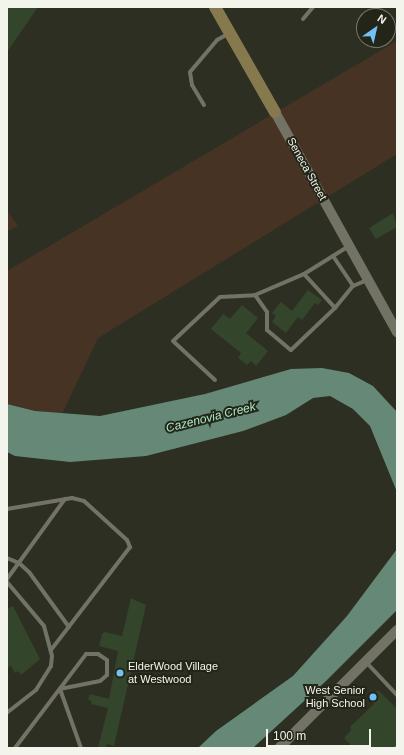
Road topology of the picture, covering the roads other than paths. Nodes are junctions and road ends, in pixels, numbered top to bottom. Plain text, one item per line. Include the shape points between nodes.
1 (215, 7) edge
2 (312, 7) edge
3 (304, 19) dead end
4 (230, 33) junction
5 (204, 105) dead end
6 (275, 112) joint
7 (349, 246) junction
8 (333, 256) junction
9 (304, 274) junction
10 (367, 280) junction
11 (353, 286) junction
12 (255, 294) junction
13 (335, 308) junction
14 (397, 332) edge
15 (214, 380) dead end
16 (65, 499) junction
17 (7, 509) edge
18 (7, 558) edge
19 (19, 563) junction
20 (7, 579) edge
21 (7, 582) edge
22 (69, 627) junction
23 (397, 630) edge
24 (51, 650) junction
25 (365, 662) junction
26 (60, 689) junction
27 (397, 695) edge
28 (7, 713) edge
29 (15, 748) edge
30 (81, 748) edge
31 (279, 748) edge

1 - 4 main road, Seneca Street
2 - 3 lane
4 - 5 lane via 216,40 190,72 192,85
4 - 6 main road, Seneca Street
6 - 7 street, Seneca Street
7 - 8 lane
7 - 10 street, Seneca Street
8 - 9 lane
8 - 11 lane
9 - 12 lane
9 - 13 lane
10 - 11 lane
10 - 14 street, Seneca Street
11 - 13 lane
12 - 13 lane via 267,312 267,330 291,350
12 - 15 lane via 220,297 173,341
16 - 17 lane
16 - 19 lane
16 - 22 lane via 84,501 127,540 130,547
18 - 19 lane
19 - 20 lane
19 - 22 lane via 30,572
21 - 24 lane via 44,626
22 - 24 lane
23 - 25 street
24 - 28 lane via 51,666 36,690
25 - 27 lane
25 - 31 street
26 - 26 lane via 100,681 107,675 107,660 98,654 86,654
26 - 29 lane
26 - 30 lane

